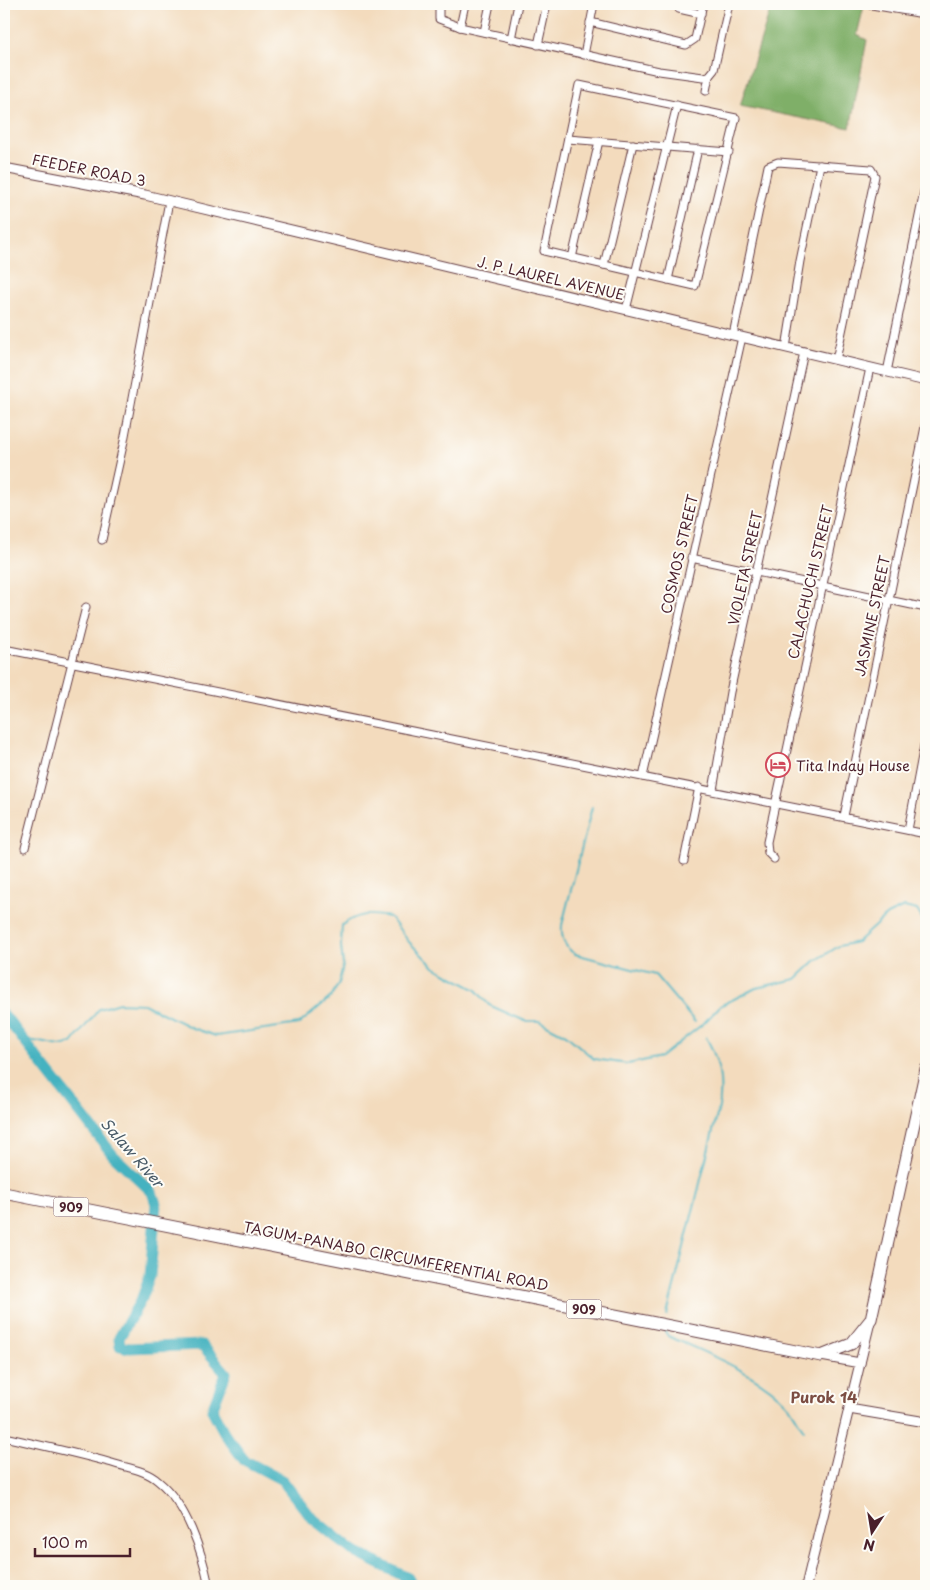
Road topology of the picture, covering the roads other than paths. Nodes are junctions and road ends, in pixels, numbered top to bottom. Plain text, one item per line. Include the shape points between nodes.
1 (439, 4) edge
2 (465, 4) edge
3 (490, 4) edge
4 (518, 4) edge
5 (547, 4) edge
6 (594, 4) edge
7 (703, 4) edge
8 (729, 4) edge
9 (866, 4) edge
10 (925, 4) edge
11 (897, 6) edge
12 (679, 9) dead end
13 (701, 14) junction
14 (590, 22) junction
15 (460, 26) junction
16 (484, 32) junction
17 (511, 39) junction
18 (538, 45) junction
19 (584, 55) junction
20 (709, 76) junction
21 (706, 91) dead end
22 (677, 105) junction
23 (568, 139) junction
24 (599, 141) junction
25 (633, 144) junction
26 (666, 147) junction
27 (698, 149) junction
28 (728, 152) junction
29 (820, 165) junction
30 (4, 168) edge
31 (926, 182) edge
32 (169, 201) junction
33 (572, 258) junction
34 (604, 265) junction
35 (636, 272) junction
36 (668, 280) junction
37 (626, 310) junction
38 (738, 336) junction
39 (786, 348) junction
40 (804, 352) junction
41 (836, 360) junction
42 (870, 368) junction
43 (887, 372) junction
44 (926, 381) edge
45 (926, 422) edge
46 (923, 452) edge
47 (102, 540) dead end
48 (691, 558) junction
49 (756, 573) junction
50 (822, 586) junction
51 (888, 600) junction
52 (86, 607) dead end
53 (926, 608) edge
54 (4, 650) edge
55 (71, 663) junction
56 (926, 735) edge
57 (643, 777) junction
58 (699, 788) junction
59 (712, 790) junction
60 (776, 802) junction
61 (844, 816) junction
62 (908, 830) junction
63 (926, 834) edge
64 (25, 848) dead end
65 (774, 859) dead end
66 (684, 861) dead end
67 (926, 1069) edge
68 (4, 1193) edge
69 (871, 1319) junction
70 (821, 1356) junction
71 (860, 1363) junction
72 (849, 1409) junction
73 (926, 1422) edge
74 (4, 1437) edge
75 (209, 1586) edge
76 (806, 1586) edge

1 - 15 street via 439,19
2 - 15 street
3 - 16 street
4 - 17 street
5 - 18 street
6 - 14 street
7 - 13 street
8 - 20 street via 714,70
9 - 11 street
10 - 11 street via 918,13
12 - 13 street
13 - 14 street via 695,39 686,45
14 - 19 street
15 - 16 street
16 - 17 street
17 - 18 street
18 - 19 street
19 - 20 street via 660,71
20 - 21 street
22 - 23 street via 579,85
22 - 26 street
22 - 28 street via 736,118
23 - 24 street
23 - 33 street via 544,251
24 - 25 street
24 - 33 street
25 - 26 street
25 - 34 street
26 - 27 street
26 - 35 street
27 - 28 street
27 - 36 street
28 - 36 street via 695,286
29 - 38 street, COSMOS STREET via 778,162 768,166
29 - 39 street
29 - 41 street via 871,169 875,173
30 - 32 street, FEEDER ROAD 3
31 - 43 street
32 - 37 street, J. P. LAUREL AVENUE
32 - 47 street
33 - 34 street
34 - 35 street
35 - 36 street
35 - 37 street
37 - 38 street, J. P. LAUREL AVENUE
38 - 39 street, J. P. LAUREL AVENUE
38 - 48 street, COSMOS STREET
39 - 40 street, J. P. LAUREL AVENUE
40 - 41 street, J. P. LAUREL AVENUE
40 - 49 street, VIOLETA STREET
41 - 42 street, J. P. LAUREL AVENUE
42 - 43 street, J. P. LAUREL AVENUE
42 - 50 street, CALACHUCHI STREET
43 - 44 street, J. P. LAUREL AVENUE
45 - 46 street, JASMINE STREET
46 - 51 street, JASMINE STREET
48 - 49 street
48 - 57 street, COSMOS STREET
49 - 50 street
49 - 59 street, VIOLETA STREET
50 - 51 street
50 - 60 street, CALACHUCHI STREET
51 - 53 street
51 - 61 street, JASMINE STREET
52 - 55 street
54 - 55 street
55 - 57 street
55 - 64 street
56 - 62 street
57 - 58 street
58 - 59 street
58 - 66 street
59 - 60 street
60 - 61 street
60 - 65 street, CALACHUCHI STREET via 766,842 768,853
61 - 62 street
62 - 63 street
67 - 69 main road
68 - 70 main road, TAGUM-PANABO CIRCUMFERENTIAL ROAD / 909
69 - 70 main road via 851,1344
69 - 71 street
70 - 71 street
71 - 72 street
72 - 73 street
72 - 76 street
74 - 75 street via 140,1471 159,1481 180,1508 197,1540

